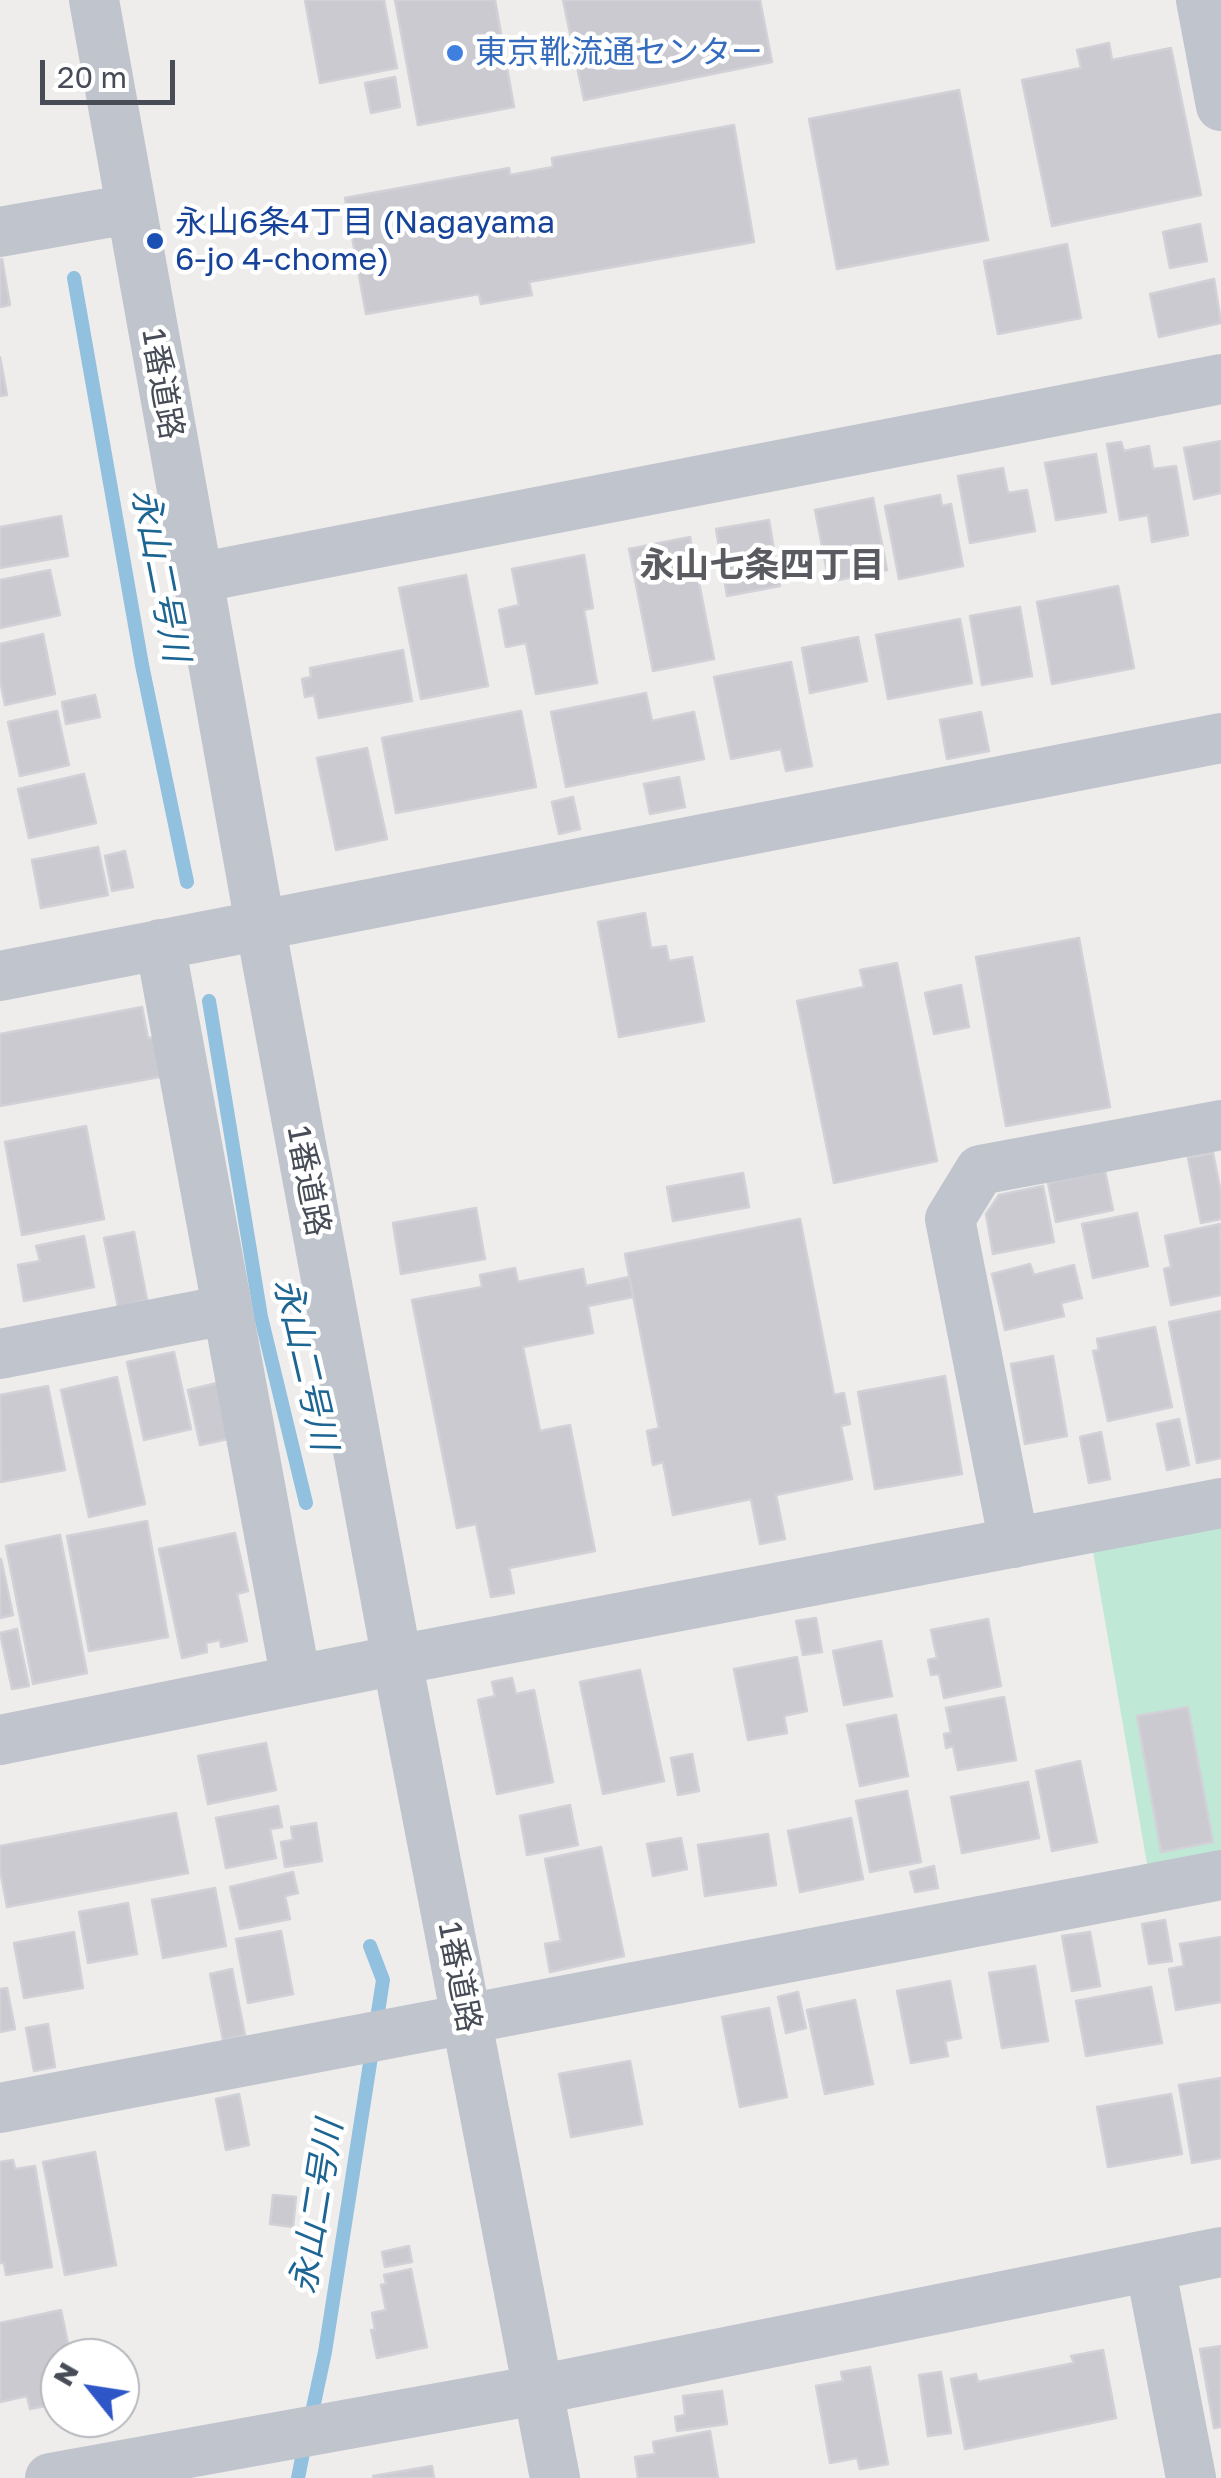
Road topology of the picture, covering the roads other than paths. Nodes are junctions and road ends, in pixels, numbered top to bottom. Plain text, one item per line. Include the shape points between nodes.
1 (94, 0) edge
2 (1201, 0) edge
3 (1221, 106) edge
4 (130, 209) junction
5 (0, 232) edge
6 (1221, 379) edge
7 (197, 578) junction
8 (1221, 738) edge
9 (260, 924) junction
10 (160, 944) junction
11 (0, 976) edge
12 (1221, 1124) edge
13 (226, 1310) junction
14 (1, 1347) edge
15 (1221, 1503) edge
16 (1014, 1543) junction
17 (397, 1660) junction
18 (296, 1680) junction
19 (0, 1740) edge
20 (1221, 1875) edge
21 (468, 2020) junction
22 (0, 2108) edge
23 (1221, 2252) edge
24 (1150, 2266) junction
25 (537, 2390) junction
26 (50, 2478) edge
27 (555, 2478) edge
28 (1191, 2478) edge

1 - 4 street, 1番道路
2 - 3 street
4 - 5 street
4 - 7 street, 1番道路
6 - 7 street
7 - 9 street, 1番道路
8 - 9 street
9 - 10 street
9 - 17 street, 1番道路
10 - 11 street
10 - 13 street
12 - 16 street via 980,1170 950,1218
13 - 14 street
13 - 18 street
15 - 16 street
16 - 17 street
17 - 18 street
17 - 21 street, 1番道路
18 - 19 street
20 - 21 street
21 - 22 street
21 - 25 street, 1番道路
23 - 24 street
24 - 25 street
24 - 28 street
25 - 26 street
25 - 27 street, 1番道路

